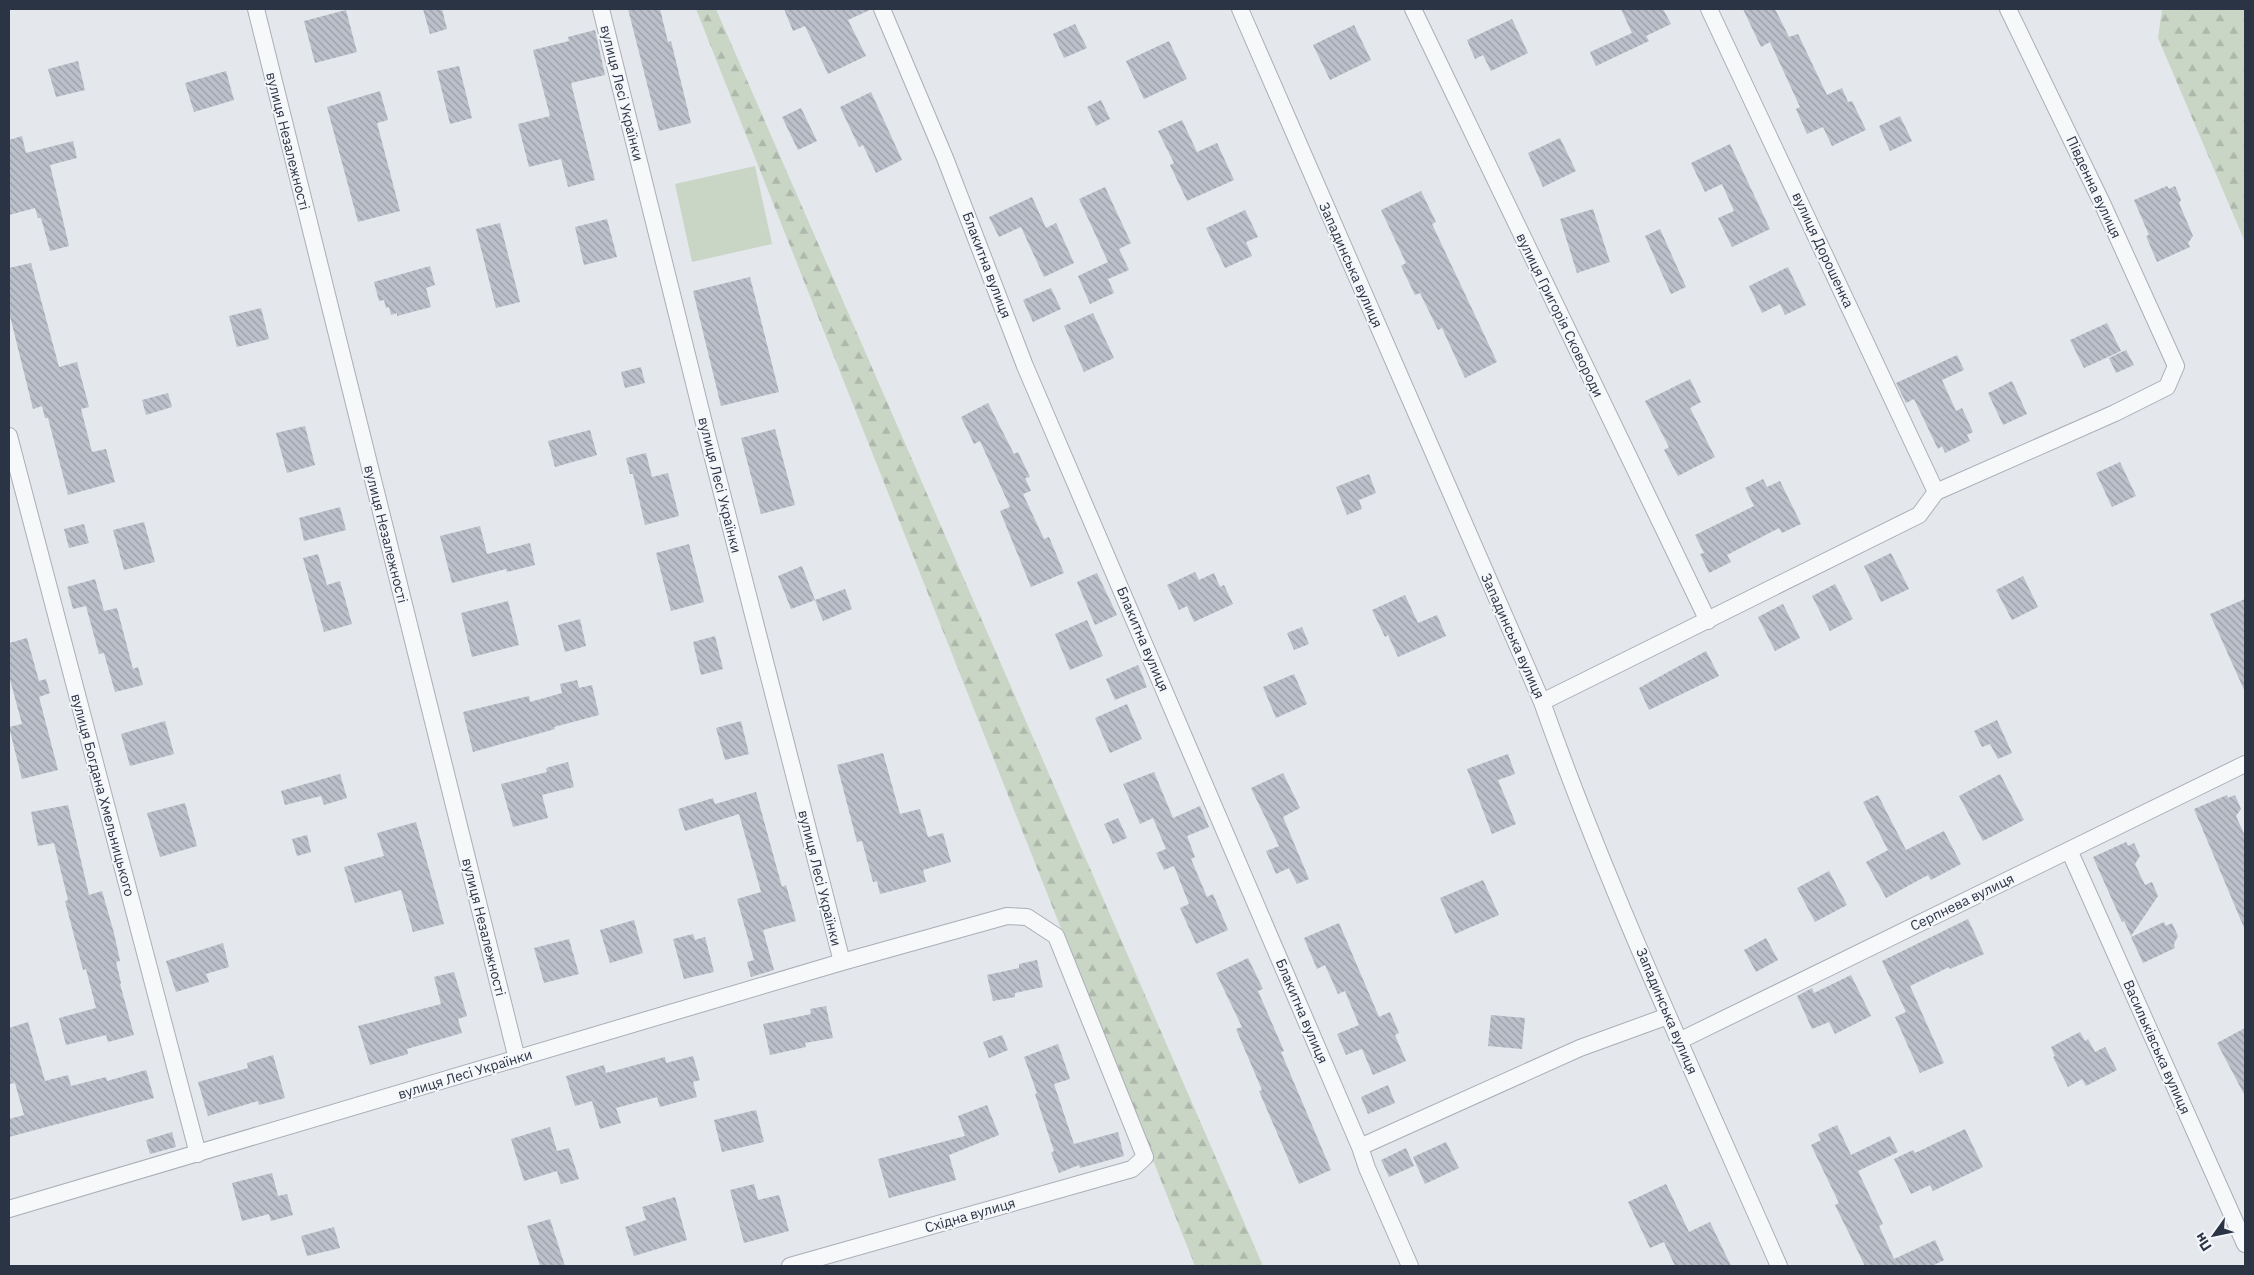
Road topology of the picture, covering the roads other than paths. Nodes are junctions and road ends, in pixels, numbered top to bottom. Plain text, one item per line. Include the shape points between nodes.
1 (256, 9) edge
2 (601, 9) edge
3 (882, 9) edge
4 (1240, 9) edge
5 (1413, 9) edge
6 (1709, 9) edge
7 (2008, 9) edge
8 (9, 436) edge
9 (1936, 492) junction
10 (1708, 621) junction
11 (1542, 702) junction
12 (2245, 764) edge
13 (2069, 850) junction
14 (842, 962) junction
15 (1668, 1016) junction
16 (1679, 1041) junction
17 (517, 1058) junction
18 (1360, 1147) junction
19 (198, 1154) junction
20 (9, 1209) edge
21 (2245, 1244) edge
22 (790, 1266) edge
23 (1410, 1266) edge
24 (1779, 1266) edge

1 - 17 street, вулиця Незалежності
2 - 14 street, вулиця Лесі Українки
3 - 18 street, Блакитна вулиця via 946,158 1025,366
4 - 11 street, Западинська вулиця
5 - 10 street, вулиця Григорія Сковороди
6 - 9 street, вулиця Дорошенка
7 - 9 street, Південна вулиця via 2176,366 2167,387
8 - 19 street, вулиця Богдана Хмельницького
9 - 10 street via 1919,514
10 - 11 street
11 - 15 street, Западинська вулиця via 1571,782
12 - 13 street, Серпнева вулиця
13 - 16 street, Серпнева вулиця
13 - 21 street, Васильківська вулиця
14 - 17 street, вулиця Лесі Українки
14 - 22 street, Східна вулиця via 1007,916 1027,917 1056,936 1145,1157 1132,1169
15 - 16 street, Западинська вулиця
15 - 18 street via 1580,1048
16 - 24 street, Западинська вулиця
17 - 19 street, вулиця Лесі Українки
18 - 23 street, Блакитна вулиця
19 - 20 street, вулиця Лесі Українки

